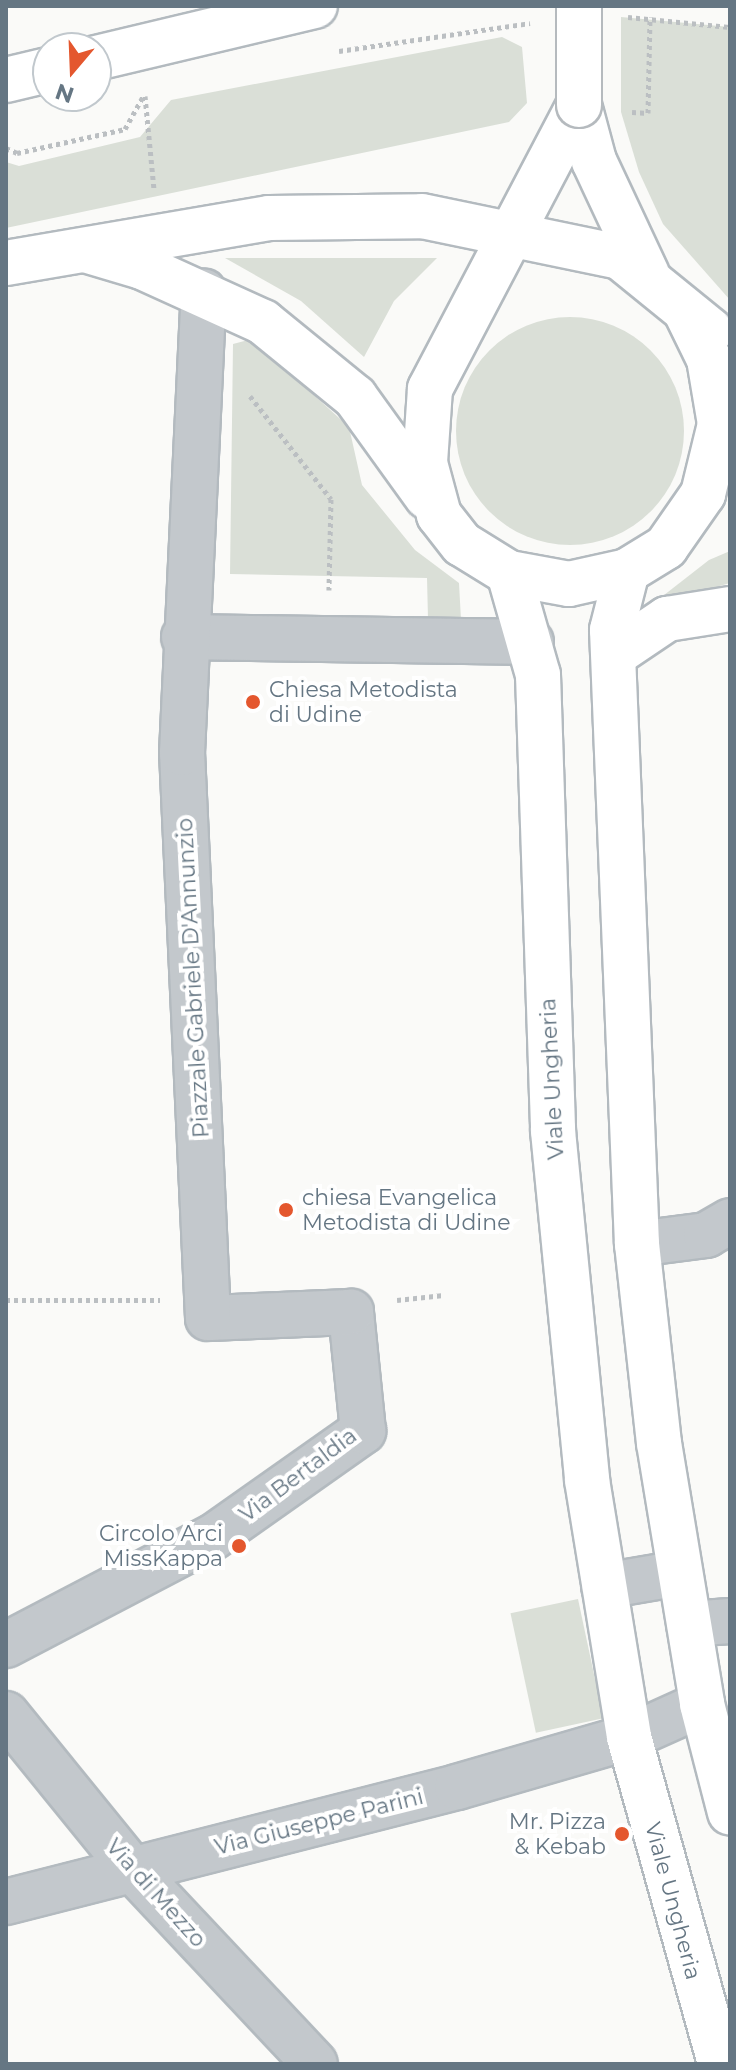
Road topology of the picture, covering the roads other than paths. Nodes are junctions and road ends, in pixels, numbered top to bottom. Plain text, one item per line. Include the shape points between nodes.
1 (315, 6) edge
2 (579, 6) edge
3 (112, 54) edge
4 (32, 74) edge
5 (6, 80) edge
6 (579, 105) junction
7 (514, 231) junction
8 (86, 251) junction
9 (6, 263) edge
10 (647, 274) junction
11 (204, 292) junction
12 (687, 314) junction
13 (730, 343) edge
14 (710, 514) edge
15 (439, 515) junction
16 (627, 571) junction
17 (509, 573) junction
18 (730, 609) edge
19 (184, 637) junction
20 (531, 642) junction
21 (615, 654) junction
22 (730, 1221) edge
23 (637, 1244) junction
24 (208, 1318) joint
25 (680, 1573) junction
26 (604, 1586) junction
27 (709, 1622) edge
28 (6, 1645) edge
29 (702, 1704) junction
30 (6, 1714) edge
31 (629, 1737) junction
32 (730, 1812) edge
33 (132, 1869) junction
34 (6, 1902) edge
35 (315, 2064) edge
36 (720, 2064) edge

1 - 3 street
2 - 6 street, bridge
4 - 5 street
6 - 7 street
6 - 10 street via 594,161
7 - 8 street via 422,216 339,215 158,234
7 - 10 street via 620,257
7 - 15 street via 430,389 425,463
8 - 9 street
8 - 11 street
10 - 12 street
11 - 15 street via 263,322 355,397
11 - 19 street, Piazzale Gabriele D'Annunzio
12 - 13 street
12 - 14 street via 709,359 720,424
14 - 16 street
15 - 17 street via 462,544
16 - 17 street via 569,584
16 - 21 street via 612,630
17 - 20 street, Viale Ungheria
18 - 21 street via 667,619
19 - 20 street
19 - 24 street, Piazzale Gabriele D'Annunzio via 182,753
20 - 26 street, Viale Ungheria via 553,1131
21 - 23 street via 621,961
22 - 23 street via 706,1235
23 - 25 street
24 - 28 street, Via Bertaldia via 351,1312 363,1431 213,1537
25 - 26 street
25 - 27 street
26 - 31 street, Viale Ungheria
27 - 29 street
29 - 31 street
29 - 32 street
30 - 33 street, Via di Mezzo
31 - 33 street, Via Giuseppe Parini
31 - 36 street, Viale Ungheria
33 - 34 street, Via Giuseppe Parini
33 - 35 street, Via di Mezzo

